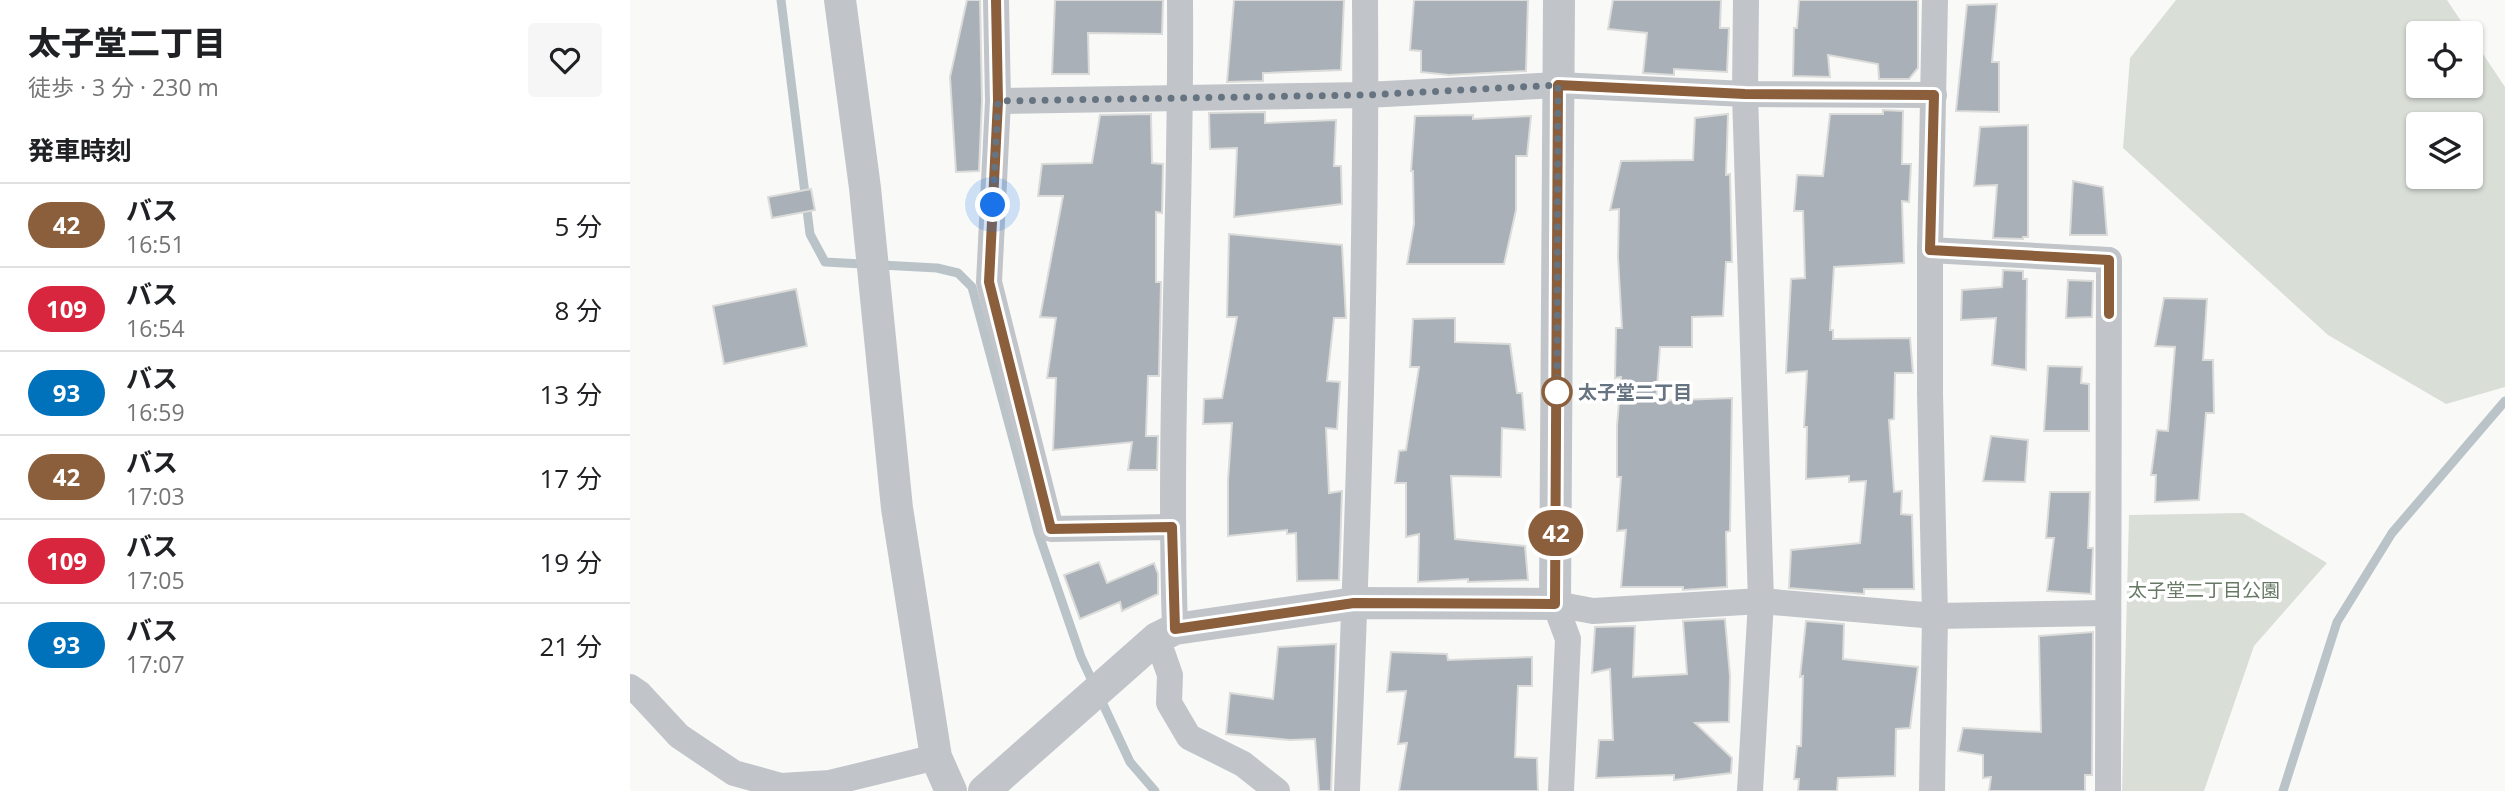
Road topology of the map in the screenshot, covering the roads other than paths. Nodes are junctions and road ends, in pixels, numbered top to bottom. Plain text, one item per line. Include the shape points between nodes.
1 (840, 0) edge
2 (996, 0) edge
3 (1180, 0) edge
4 (1365, 0) edge
5 (1559, 0) edge
6 (1746, 0) edge
7 (1935, 0) edge
8 (1558, 85) junction
9 (1745, 94) junction
10 (1366, 95) junction
11 (1934, 95) junction
12 (1181, 97) junction
13 (998, 101) junction
14 (1930, 250) junction
15 (1172, 527) junction
16 (1761, 601) junction
17 (1354, 603) junction
18 (1555, 604) junction
19 (2108, 613) junction
20 (1935, 616) junction
21 (1166, 633) junction
22 (630, 687) edge
23 (936, 757) junction
24 (951, 791) edge
25 (985, 791) edge
26 (1277, 791) edge
27 (1347, 791) edge
28 (1561, 791) edge
29 (1750, 791) edge
30 (1931, 791) edge
31 (2108, 791) edge

1 - 23 street via 897,508
2 - 13 street
3 - 12 street
4 - 10 street
5 - 8 street
6 - 9 street
7 - 11 street
8 - 9 street
8 - 10 street
8 - 18 street
9 - 11 street
9 - 16 street
10 - 12 street
10 - 17 street
11 - 14 street
12 - 13 street
12 - 15 street
13 - 15 street via 989,282 1051,529
14 - 19 street via 2109,260
14 - 20 street
15 - 21 street
16 - 18 street via 1593,611
16 - 20 street
16 - 29 street
17 - 18 street
17 - 21 street
17 - 27 street
18 - 28 street via 1568,639
19 - 20 street
19 - 31 street
20 - 30 street
21 - 25 street
21 - 26 street via 1169,703 1189,737 1243,764
22 - 23 street via 679,736 734,773 781,786 830,783
23 - 24 street

